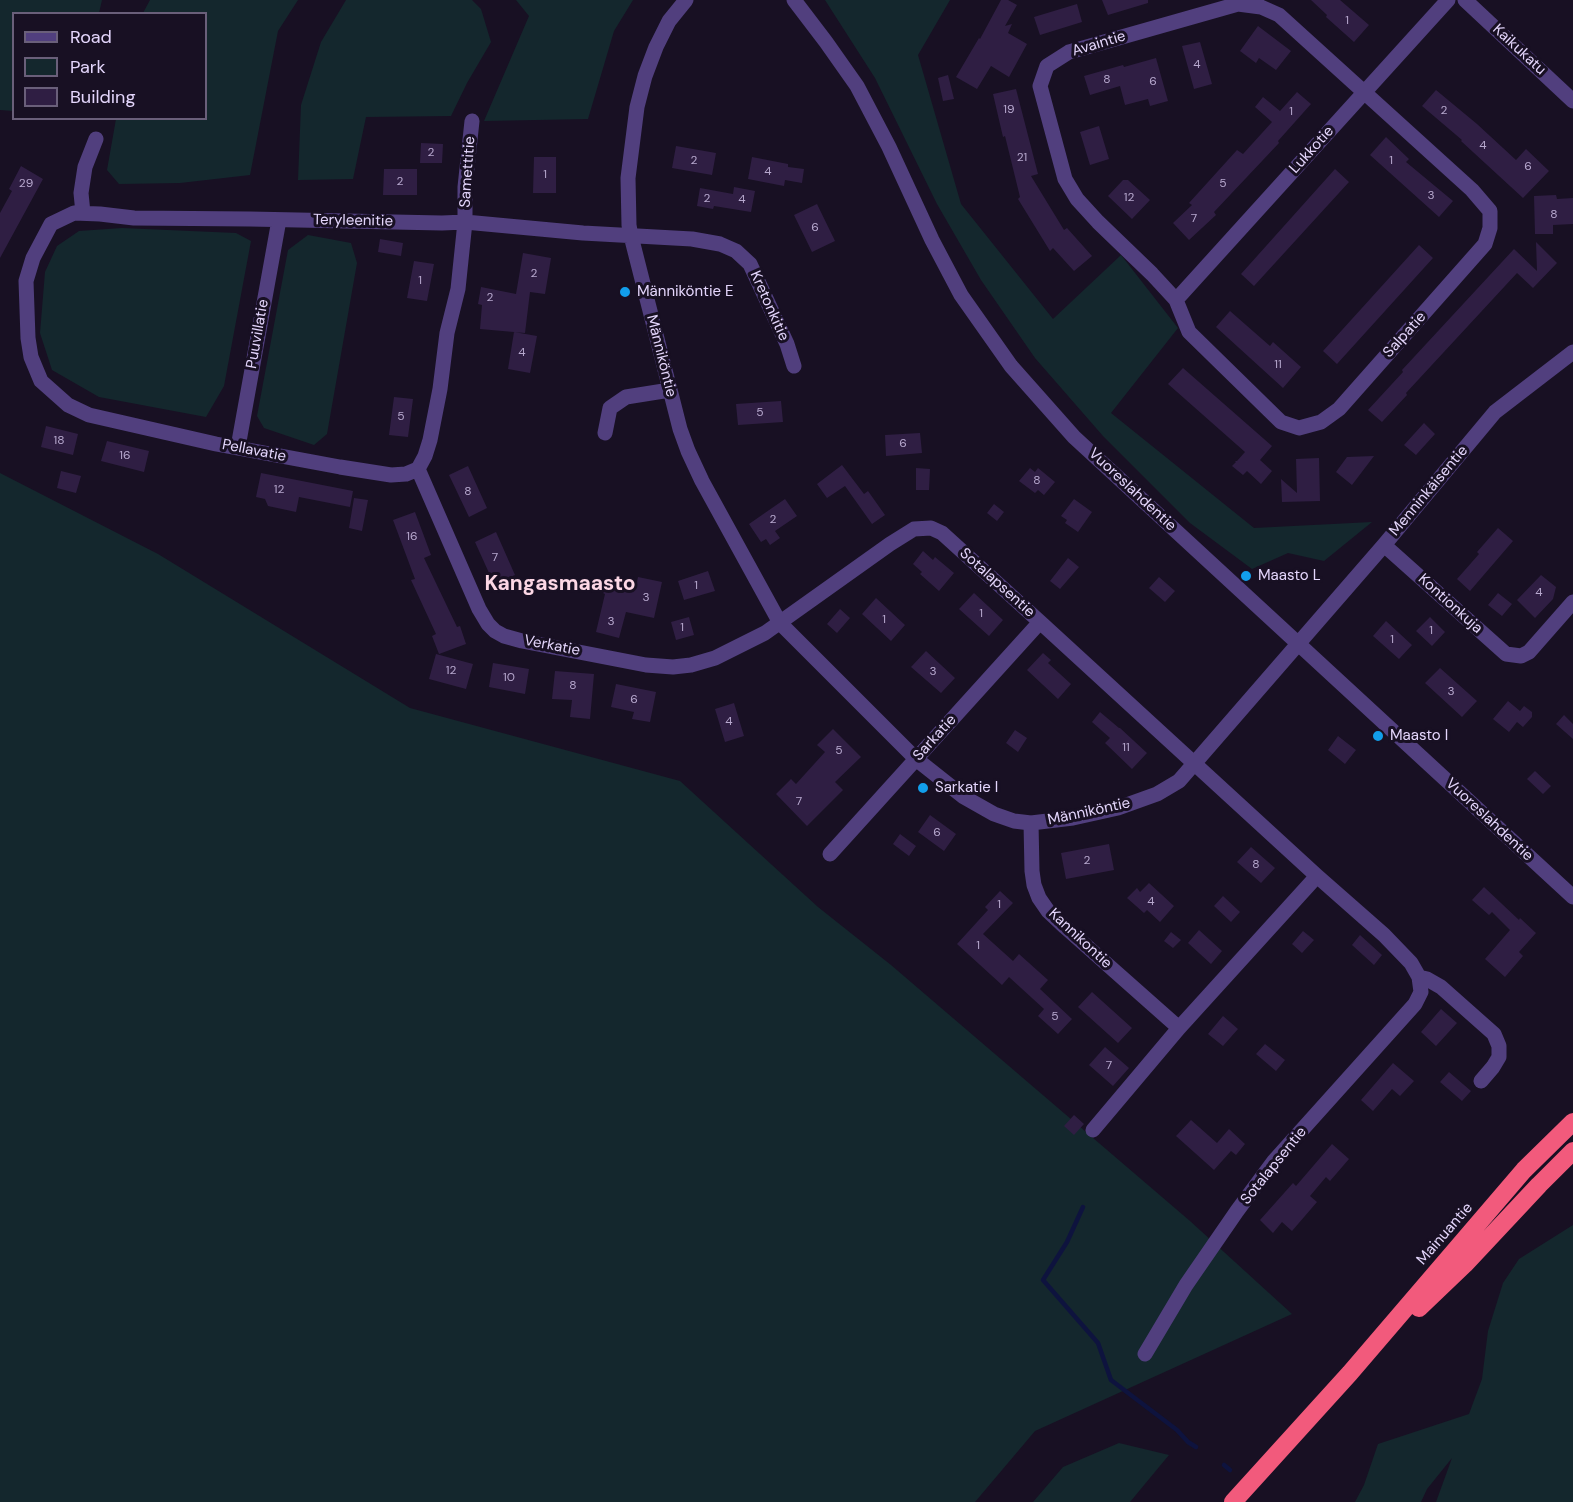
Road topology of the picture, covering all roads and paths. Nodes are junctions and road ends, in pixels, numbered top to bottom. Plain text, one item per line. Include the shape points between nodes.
1 (686, 0) edge
2 (794, 0) edge
3 (1448, 0) edge
4 (1465, 0) edge
5 (1365, 92) junction
6 (1573, 101) edge
7 (472, 121) dead end
8 (96, 139) dead end
9 (79, 213) junction
10 (279, 220) junction
11 (465, 222) junction
12 (631, 236) junction
13 (1176, 300) junction
14 (1573, 352) edge
15 (794, 366) dead end
16 (670, 390) junction
17 (604, 433) dead end
18 (238, 447) junction
19 (418, 469) junction
20 (1384, 545) junction
21 (1573, 602) edge
22 (1040, 622) junction
23 (780, 623) junction
24 (1298, 642) junction
25 (916, 759) junction
26 (1195, 764) junction
27 (1031, 824) junction
28 (830, 854) dead end
29 (1317, 876) junction
30 (1573, 897) edge
31 (1420, 984) junction
32 (1179, 1028) junction
33 (1481, 1080) dead end
34 (1573, 1122) edge
35 (1093, 1130) dead end
36 (1573, 1151) edge
37 (1145, 1354) dead end
38 (1350, 1373) junction
39 (1233, 1502) edge

1 - 12 street, Männiköntie via 669,21 645,76 628,178
2 - 24 street, Vuoreslahdentie via 857,86 962,297 1011,366 1074,437
3 - 5 street, Lukkotie
4 - 6 street, Kaikukatu
5 - 13 street, Lukkotie
5 - 13 street, Avaintie via 1279,15 1261,7 1238,4 1069,52 1047,66 1040,86 1065,179 1098,222
5 - 13 street, Salpatie via 1472,190 1490,211 1490,228 1485,244 1339,409 1321,422 1299,428 1281,422 1189,332
7 - 11 street, Samettitie
8 - 9 street via 85,167
9 - 10 street, Teryleenitie via 134,218
9 - 18 street, Pellavatie via 51,224 26,281 28,338 41,381 68,405 90,416
10 - 11 street, Teryleenitie
10 - 18 street, Puuvillatie
11 - 12 street, Teryleenitie
11 - 19 street via 440,389 430,440
12 - 15 street, Kretonkitie via 692,240 736,251 750,264
12 - 16 street, Männiköntie
14 - 20 street, Menninkäisentie via 1496,412
16 - 17 street via 626,397 610,408
16 - 23 street, Männiköntie via 680,429 702,481
18 - 19 street, Pellavatie via 391,475
19 - 23 street, Verkatie via 479,609 488,624 504,636 673,667 715,658
20 - 21 street, Kontionkuja via 1506,654 1521,656 1529,652
20 - 24 street, Menninkäisentie
22 - 23 street, Sotalapsentie via 942,533 931,528 914,529 890,544
22 - 25 street, Sarkatie
22 - 26 street, Sotalapsentie
23 - 25 street, Männiköntie
24 - 26 street, Männiköntie
24 - 30 street, Vuoreslahdentie
25 - 27 street, Männiköntie via 964,797 994,814
25 - 28 street, Sarkatie
26 - 27 street, Männiköntie via 1179,781 1157,794 1118,808
26 - 29 street, Sotalapsentie
27 - 32 street, Kannikontie via 1034,885 1048,911
29 - 31 street, Sotalapsentie via 1411,963
29 - 32 street
31 - 33 street via 1427,979 1441,987 1494,1034 1499,1057
31 - 37 street, Sotalapsentie via 1414,1004 1237,1210
32 - 35 street
34 - 38 highway, Mainuantie via 1524,1170
36 - 38 highway, Mainuantie via 1465,1264
38 - 39 highway, Mainuantie

